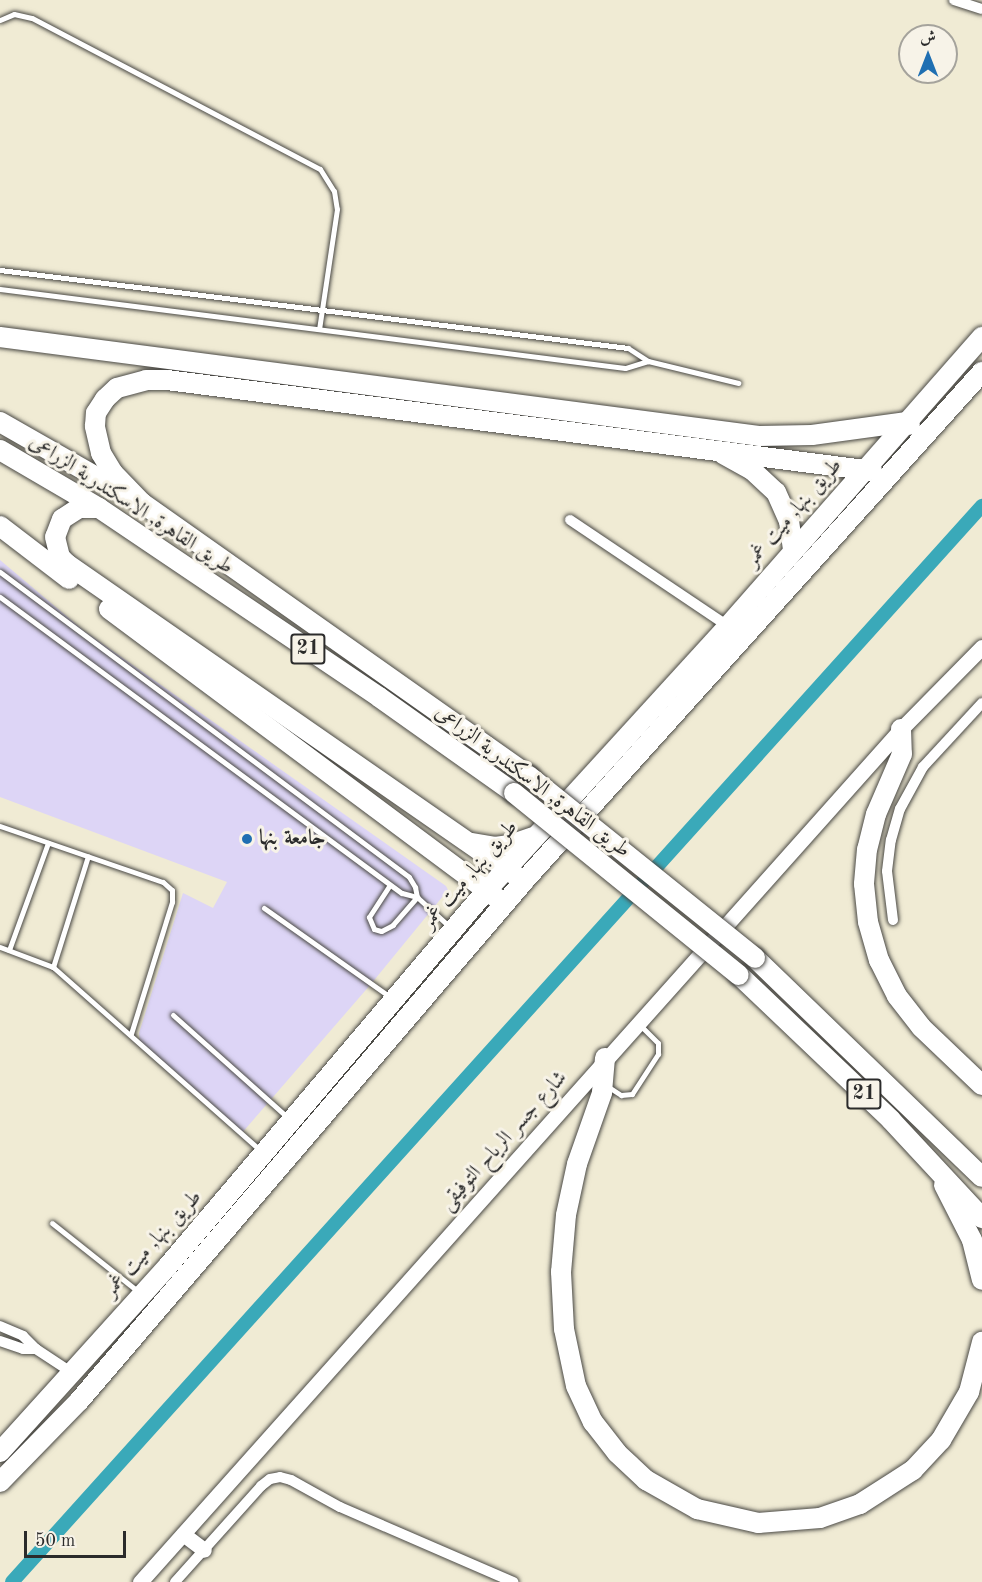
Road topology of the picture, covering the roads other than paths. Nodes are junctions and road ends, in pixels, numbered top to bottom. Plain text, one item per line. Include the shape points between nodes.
1 (954, 0) edge
2 (982, 9) edge
3 (0, 20) edge
4 (0, 270) edge
5 (0, 289) edge
6 (322, 310) junction
7 (319, 329) junction
8 (0, 337) edge
9 (982, 337) edge
10 (648, 361) junction
11 (982, 372) edge
12 (738, 383) dead end
13 (0, 422) edge
14 (907, 422) junction
15 (926, 436) junction
16 (713, 449) junction
17 (0, 450) edge
18 (863, 470) junction
19 (892, 473) junction
20 (142, 503) junction
21 (99, 508) junction
22 (570, 520) dead end
23 (0, 526) edge
24 (793, 550) junction
25 (0, 573) edge
26 (0, 597) edge
27 (728, 626) junction
28 (982, 647) edge
29 (982, 703) edge
30 (901, 729) junction
31 (0, 826) edge
32 (538, 834) junction
33 (466, 842) junction
34 (48, 843) junction
35 (88, 856) junction
36 (506, 869) junction
37 (524, 881) junction
38 (390, 885) junction
39 (487, 890) junction
40 (417, 897) junction
41 (504, 904) junction
42 (264, 908) dead end
43 (893, 920) dead end
44 (453, 930) junction
45 (469, 944) junction
46 (0, 947) edge
47 (9, 950) junction
48 (53, 967) junction
49 (394, 1000) junction
50 (173, 1015) dead end
51 (637, 1022) junction
52 (132, 1034) junction
53 (605, 1058) joint
54 (597, 1079) junction
55 (982, 1085) edge
56 (292, 1121) junction
57 (265, 1154) junction
58 (933, 1164) junction
59 (982, 1177) edge
60 (982, 1218) edge
61 (52, 1223) dead end
62 (982, 1280) edge
63 (142, 1294) junction
64 (0, 1326) edge
65 (0, 1341) edge
66 (982, 1342) edge
67 (36, 1349) junction
68 (71, 1372) junction
69 (0, 1452) edge
70 (0, 1482) edge
71 (183, 1534) junction
72 (204, 1550) junction
73 (140, 1582) edge
74 (175, 1582) edge
75 (513, 1582) edge

1 - 2 street
3 - 6 lane via 14,14 32,18 320,169 334,191 337,209
4 - 6 lane
5 - 7 lane
6 - 7 lane
6 - 10 lane via 628,348
7 - 10 lane via 625,368
8 - 14 highway via 759,436 812,435
9 - 14 highway, طريق بنها, ميت غمر
10 - 12 lane
11 - 15 highway, طريق بنها, ميت غمر
13 - 20 highway, طريق القاهرة, الاسكندرية الزراعى / 21
14 - 15 highway
14 - 18 highway, طريق بنها, ميت غمر
15 - 19 highway, طريق بنها, ميت غمر
16 - 18 highway
16 - 20 highway via 146,380 117,388 96,413 95,426 101,453 113,473
16 - 24 highway via 752,470 776,492 789,521
17 - 21 highway, طريق القاهرة, الاسكندرية الزراعى / 21
18 - 19 highway
18 - 24 highway, طريق بنها, ميت غمر
19 - 37 highway, طريق بنها, ميت غمر
20 - 59 highway, طريق القاهرة, الاسكندرية الزراعى / 21, bridge via 529,777 755,958
21 - 33 highway via 70,512 57,528 56,548 67,564
21 - 58 highway, طريق القاهرة, الاسكندرية الزراعى / 21, bridge via 514,793 739,975
22 - 27 street
23 - 39 highway
24 - 27 highway, طريق بنها, ميت غمر
25 - 40 lane via 409,877
26 - 38 lane
27 - 32 highway, طريق بنها, ميت غمر
28 - 30 main road
29 - 43 street via 923,767 900,809 887,871
30 - 51 main road
30 - 55 highway via 902,754 876,814 867,849 864,884 868,922 879,960 897,996 921,1027
31 - 34 lane
32 - 33 highway via 503,846
32 - 36 highway, طريق بنها, ميت غمر
33 - 36 highway
34 - 35 lane
34 - 47 lane
35 - 48 lane
35 - 52 lane via 168,885 174,896
36 - 37 highway
36 - 39 highway, طريق بنها, ميت غمر
37 - 41 highway, طريق بنها, ميت غمر
38 - 40 lane via 406,896
38 - 40 lane via 369,917 374,929 388,930
39 - 41 highway
39 - 44 highway, طريق بنها, ميت غمر
40 - 44 lane
41 - 45 highway, طريق بنها, ميت غمر
42 - 49 lane
44 - 45 lane
44 - 49 highway, طريق بنها, ميت غمر
45 - 70 highway, طريق بنها, ميت غمر via 79,1401
46 - 47 lane
47 - 48 lane
48 - 52 lane
49 - 56 highway, طريق بنها, ميت غمر
50 - 56 lane
51 - 53 main road
51 - 54 lane via 660,1046 632,1094 621,1095
52 - 57 lane
53 - 54 highway
54 - 66 highway via 566,1215 561,1281 566,1348 576,1386 604,1438 631,1468 662,1491 716,1515 758,1522 820,1518 860,1504 913,1470 941,1440 969,1392
54 - 71 main road, شارع جسر الرياح التوفيقى
56 - 57 highway, طريق بنها, ميت غمر
57 - 63 highway, طريق بنها, ميت غمر
58 - 60 highway, طريق القاهرة, الاسكندرية الزراعى / 21
58 - 62 highway via 972,1240
61 - 63 lane
63 - 68 highway, طريق بنها, ميت غمر
64 - 67 street via 23,1336
65 - 67 street
67 - 68 street
68 - 69 highway, طريق بنها, ميت غمر
71 - 72 main road
71 - 73 main road, شارع جسر الرياح التوفيقى
72 - 74 street
72 - 75 street via 261,1486 275,1478 291,1480 340,1507

